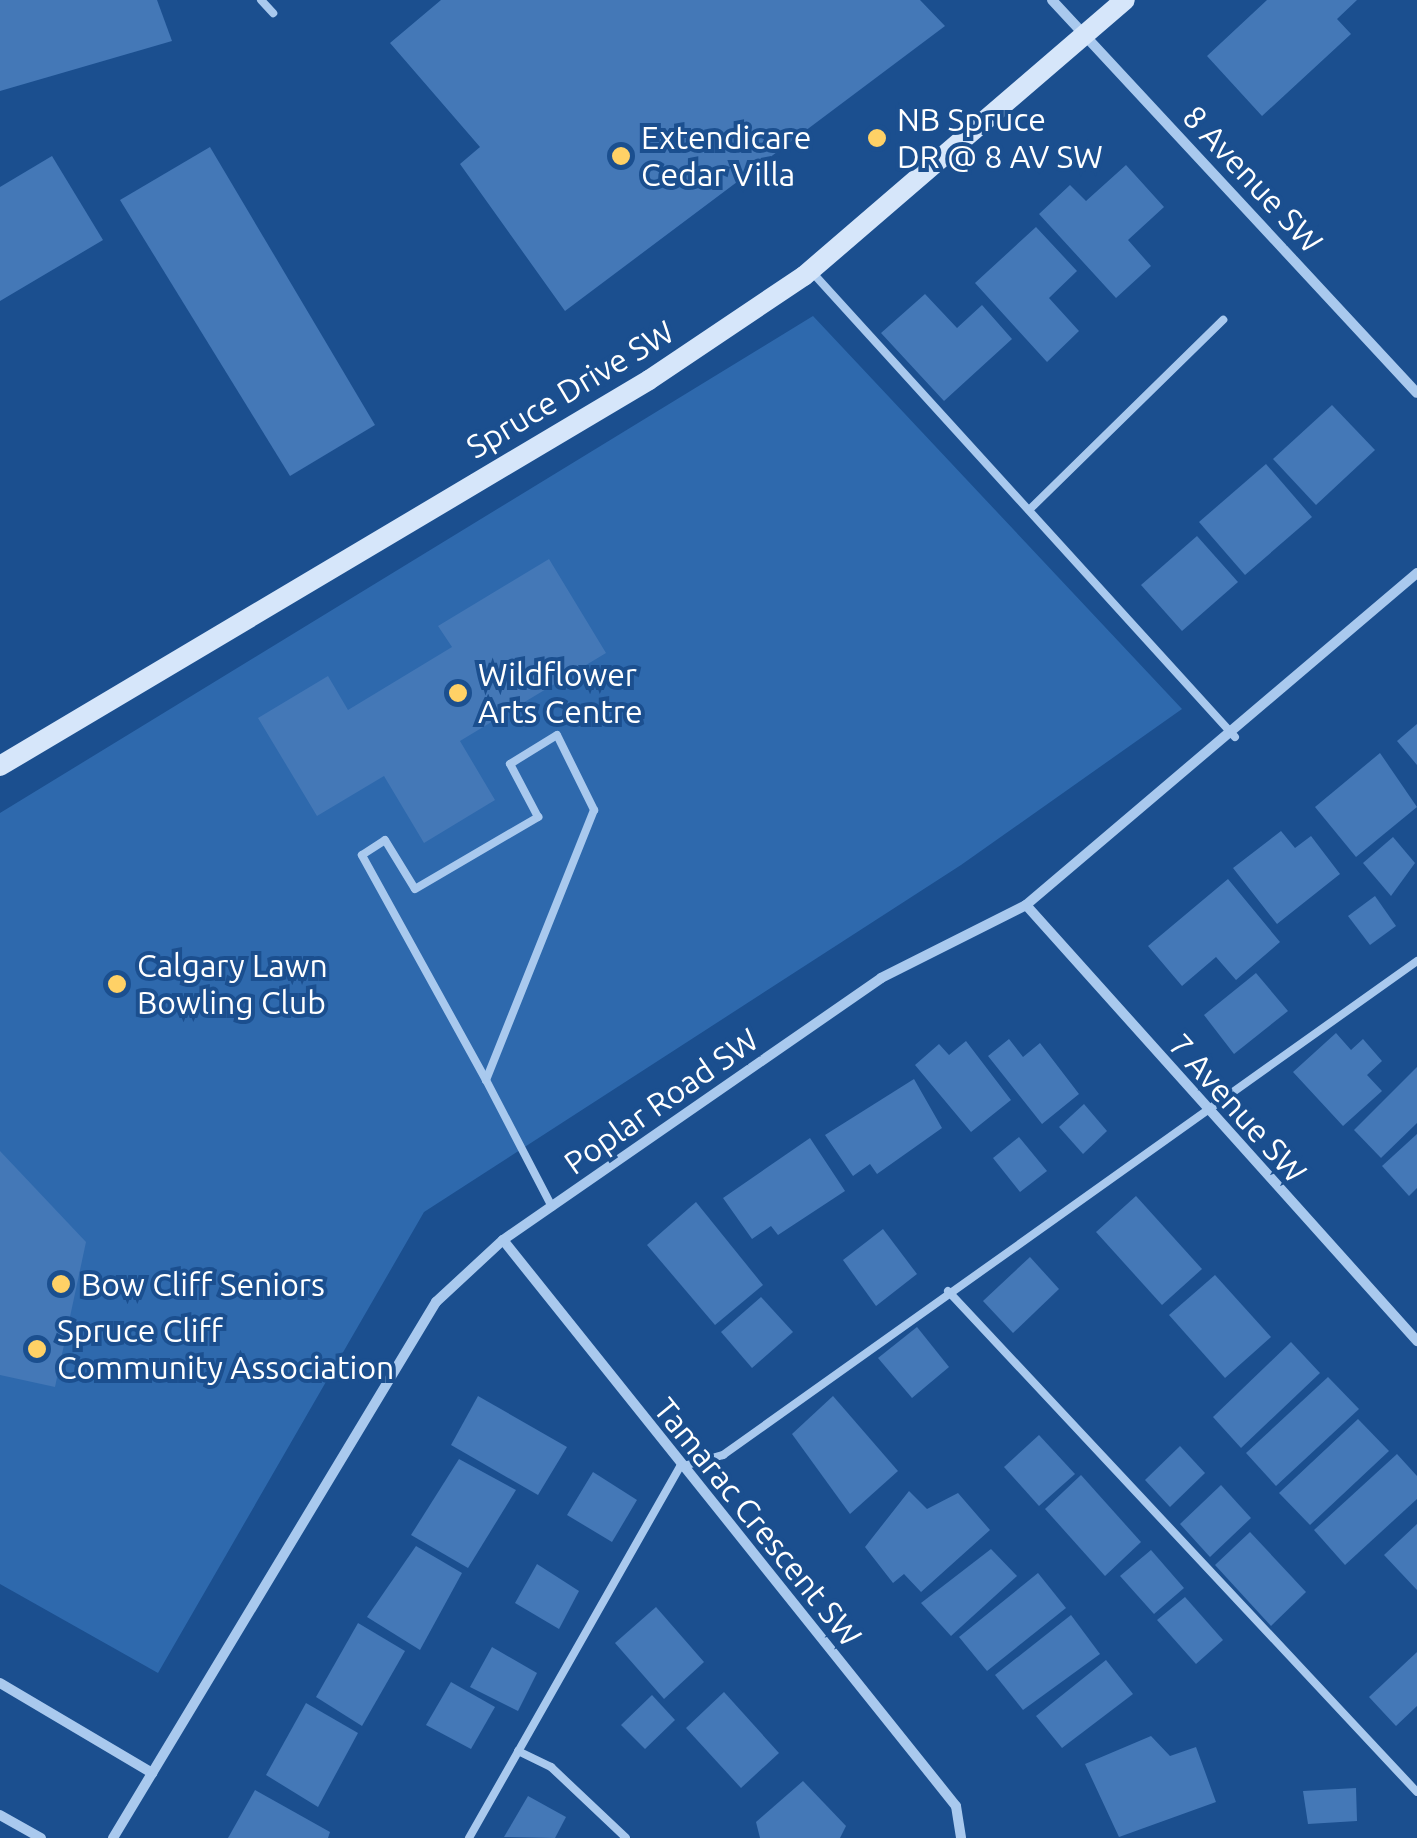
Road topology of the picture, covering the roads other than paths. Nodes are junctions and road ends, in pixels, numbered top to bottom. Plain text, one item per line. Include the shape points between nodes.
1 (261, 0) edge
2 (1052, 0) edge
3 (1125, 0) edge
4 (273, 12) dead end
5 (1086, 36) junction
6 (812, 271) junction
7 (1224, 320) dead end
8 (1417, 392) edge
9 (1028, 510) junction
10 (1417, 573) edge
11 (1235, 736) junction
12 (0, 766) edge
13 (1026, 905) junction
14 (1417, 960) edge
15 (486, 1080) junction
16 (1200, 1106) junction
17 (552, 1206) junction
18 (504, 1240) junction
19 (948, 1291) junction
20 (1417, 1341) edge
21 (680, 1468) junction
22 (0, 1683) edge
23 (518, 1752) junction
24 (152, 1773) junction
25 (1417, 1792) edge
26 (0, 1815) edge
27 (41, 1838) edge
28 (113, 1838) edge
29 (469, 1838) edge
30 (626, 1838) edge
31 (962, 1838) edge

1 - 4 lane
2 - 5 street, 8 Avenue SW
3 - 5 street, Spruce Drive SW
5 - 6 street, Spruce Drive SW
5 - 8 street, 8 Avenue SW
6 - 9 lane
6 - 12 street, Spruce Drive SW via 648,380
7 - 9 lane
9 - 11 lane
10 - 11 street, Poplar Road SW
11 - 13 street, Poplar Road SW
13 - 16 street, 7 Avenue SW
13 - 17 street, Poplar Road SW via 882,978
14 - 16 lane
15 - 15 lane via 594,810 558,735 510,764 538,817 415,889 386,840 362,855
15 - 17 lane
16 - 19 lane
16 - 20 street, 7 Avenue SW
17 - 18 street, Poplar Road SW
18 - 21 street, Tamarac Crescent SW
18 - 24 street, Poplar Road SW via 436,1302
19 - 21 lane via 723,1455
19 - 25 lane
21 - 23 lane
21 - 31 street, Tamarac Crescent SW via 956,1806
22 - 24 street
23 - 29 lane
23 - 30 lane via 551,1767
24 - 28 street, Poplar Road SW
26 - 27 street

